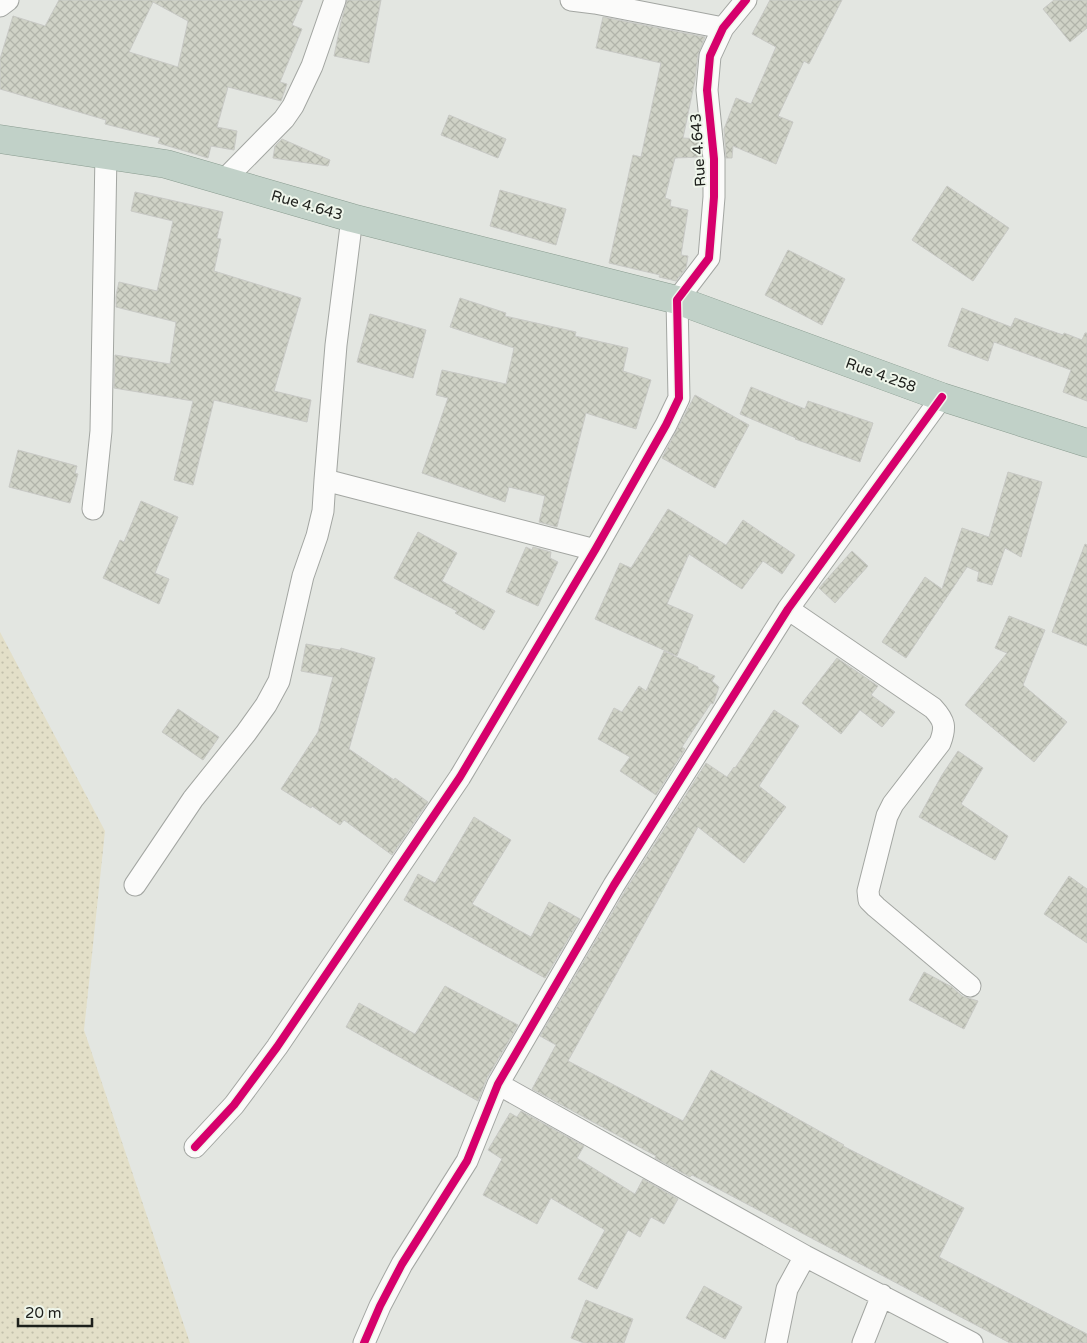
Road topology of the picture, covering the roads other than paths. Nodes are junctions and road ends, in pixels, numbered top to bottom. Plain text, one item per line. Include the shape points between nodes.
1 (8, 0) edge
2 (335, 0) edge
3 (571, 0) edge
4 (746, 0) edge
5 (0, 6) edge
6 (723, 28) junction
7 (0, 139) edge
8 (106, 154) junction
9 (223, 181) junction
10 (352, 218) junction
11 (677, 300) junction
12 (942, 397) junction
13 (1087, 443) edge
14 (325, 480) junction
15 (93, 509) dead end
16 (595, 550) junction
17 (788, 609) junction
18 (135, 885) dead end
19 (970, 986) dead end
20 (498, 1084) junction
21 (196, 1147) dead end
22 (805, 1256) junction
23 (882, 1295) junction
24 (364, 1343) edge
25 (776, 1343) edge
26 (863, 1343) edge
27 (972, 1343) edge

1 - 5 street
2 - 9 street via 312,66 293,106
3 - 6 street
4 - 6 street, Rue 4.643
6 - 11 street, Rue 4.643 via 710,56 707,90 714,159 709,258
7 - 8 highway, Rue 4.643
8 - 9 highway, Rue 4.643 via 166,164
8 - 15 street via 101,431
9 - 10 highway, Rue 4.643
10 - 11 highway, Rue 4.643
10 - 14 street via 336,345
11 - 12 highway, Rue 4.258
11 - 16 street via 679,398
12 - 13 highway, Rue 4.258
12 - 17 street
14 - 16 street
14 - 18 street via 323,511 303,576 279,681 246,733 193,798
16 - 21 street via 460,777 276,1047 234,1105
17 - 19 street via 933,708 942,718 944,732 940,743 893,804 868,892 869,900 876,908
17 - 20 street via 614,885
20 - 22 street
20 - 24 street via 467,1161 402,1264
22 - 23 street
22 - 25 street via 787,1289
23 - 26 street
23 - 27 street

